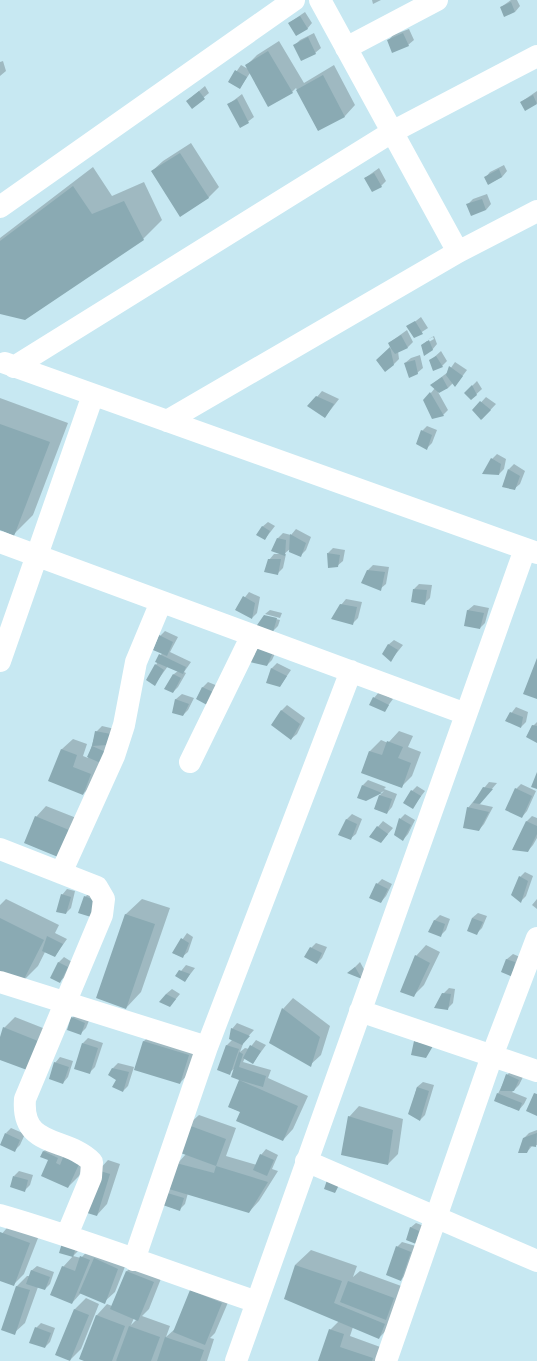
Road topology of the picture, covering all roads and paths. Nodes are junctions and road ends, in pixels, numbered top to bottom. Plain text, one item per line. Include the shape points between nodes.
1 (294, 0) edge
2 (320, 0) edge
3 (437, 0) edge
4 (346, 48) junction
5 (537, 56) edge
6 (392, 132) junction
7 (0, 207) edge
8 (537, 210) edge
9 (458, 252) junction
10 (7, 364) edge
11 (93, 395) junction
12 (168, 421) junction
13 (0, 542) edge
14 (531, 551) edge
15 (37, 556) junction
16 (161, 602) junction
17 (252, 636) junction
18 (0, 661) edge
19 (351, 671) junction
20 (466, 714) junction
21 (190, 762) dead end
22 (0, 849) edge
23 (61, 873) junction
24 (537, 938) edge
25 (2, 988) edge
26 (65, 1002) junction
27 (360, 1011) junction
28 (207, 1047) junction
29 (492, 1056) junction
30 (537, 1071) edge
31 (306, 1161) junction
32 (0, 1215) edge
33 (435, 1218) junction
34 (67, 1235) junction
35 (134, 1260) junction
36 (537, 1261) edge
37 (257, 1302) junction
38 (236, 1361) edge
39 (386, 1361) edge

1 - 7 street
2 - 4 street
3 - 4 street
4 - 6 street
5 - 6 street
6 - 9 street
6 - 10 street
8 - 9 street
9 - 12 street
10 - 11 street
11 - 12 street
11 - 15 street
12 - 14 street
13 - 15 street
14 - 20 street
15 - 16 street
15 - 18 street
16 - 17 street
16 - 23 street via 136,662 124,725 114,756
17 - 19 street
17 - 21 street
19 - 20 street
19 - 28 street
20 - 27 street
22 - 23 street
23 - 26 street via 97,888 104,898 102,915
24 - 29 street
25 - 26 street
26 - 28 street
26 - 34 street via 25,1099 24,1110 28,1124 38,1136 86,1155 92,1162 91,1177
27 - 29 street
27 - 31 street
28 - 35 street
29 - 30 street
29 - 33 street
31 - 33 street
31 - 37 street
32 - 34 street
33 - 36 street
33 - 39 street
34 - 35 street
35 - 37 street
37 - 38 street

